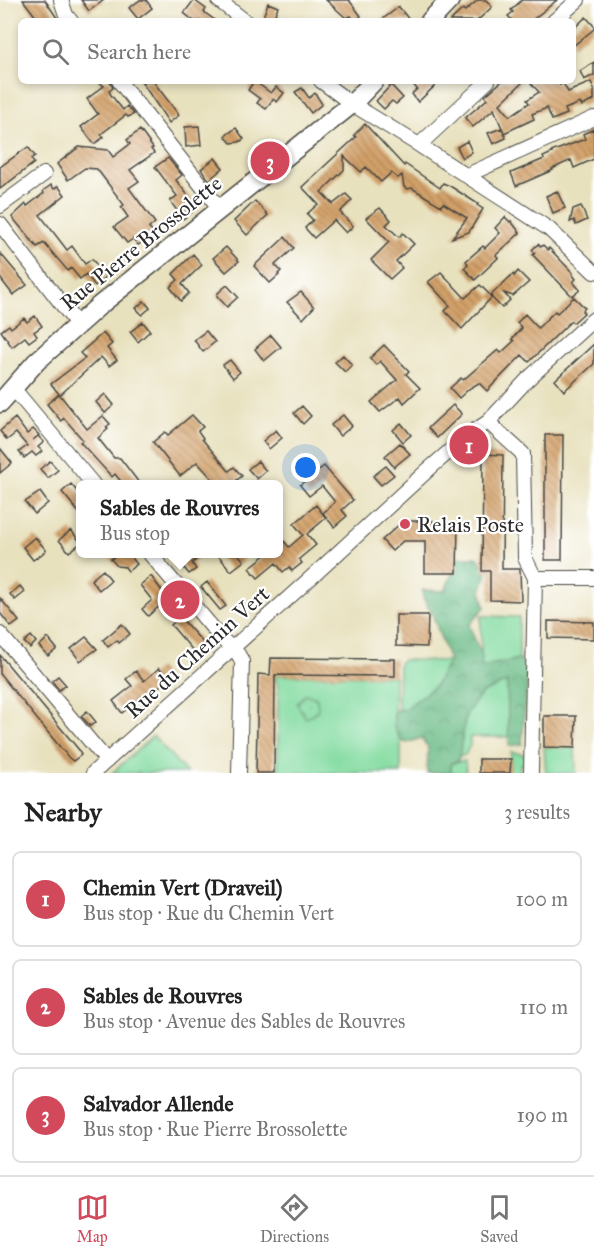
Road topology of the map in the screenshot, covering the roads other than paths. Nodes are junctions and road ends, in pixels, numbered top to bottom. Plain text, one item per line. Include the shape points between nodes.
1 (61, 0) edge
2 (218, 0) edge
3 (578, 0) edge
4 (445, 2) edge
5 (68, 18) edge
6 (241, 18) edge
7 (432, 18) edge
8 (558, 18) edge
9 (120, 84) edge
10 (325, 84) edge
11 (371, 84) edge
12 (485, 84) edge
13 (352, 104) junction
14 (594, 118) edge
15 (419, 145) junction
16 (44, 174) dead end
17 (470, 177) junction
18 (0, 206) edge
19 (220, 209) junction
20 (0, 224) edge
21 (594, 271) edge
22 (594, 319) edge
23 (77, 324) junction
24 (4, 395) edge
25 (488, 422) junction
26 (89, 480) edge
27 (153, 558) edge
28 (535, 578) junction
29 (594, 578) edge
30 (0, 634) edge
31 (232, 648) junction
32 (107, 761) junction
33 (93, 773) edge
34 (239, 773) edge
35 (531, 773) edge

1 - 5 street
2 - 6 street
3 - 8 street
4 - 7 street
9 - 19 street
10 - 13 street
11 - 13 street, Rue Pierre Brossolette
12 - 15 street
13 - 15 street
13 - 19 street, Rue Pierre Brossolette
14 - 17 street
15 - 17 street
16 - 18 street
17 - 21 street via 549,229
19 - 23 street, Rue Pierre Brossolette
20 - 23 street
22 - 25 street, Rue du Chemin Vert
23 - 24 street, Rue Pierre Brossolette
24 - 26 street
25 - 28 street via 523,454 525,558
25 - 31 street, Rue du Chemin Vert via 429,469
27 - 31 street
28 - 29 street
28 - 35 street
30 - 32 street
31 - 32 street, Rue du Chemin Vert
31 - 34 street via 242,661
32 - 33 street, Rue du Chemin Vert

